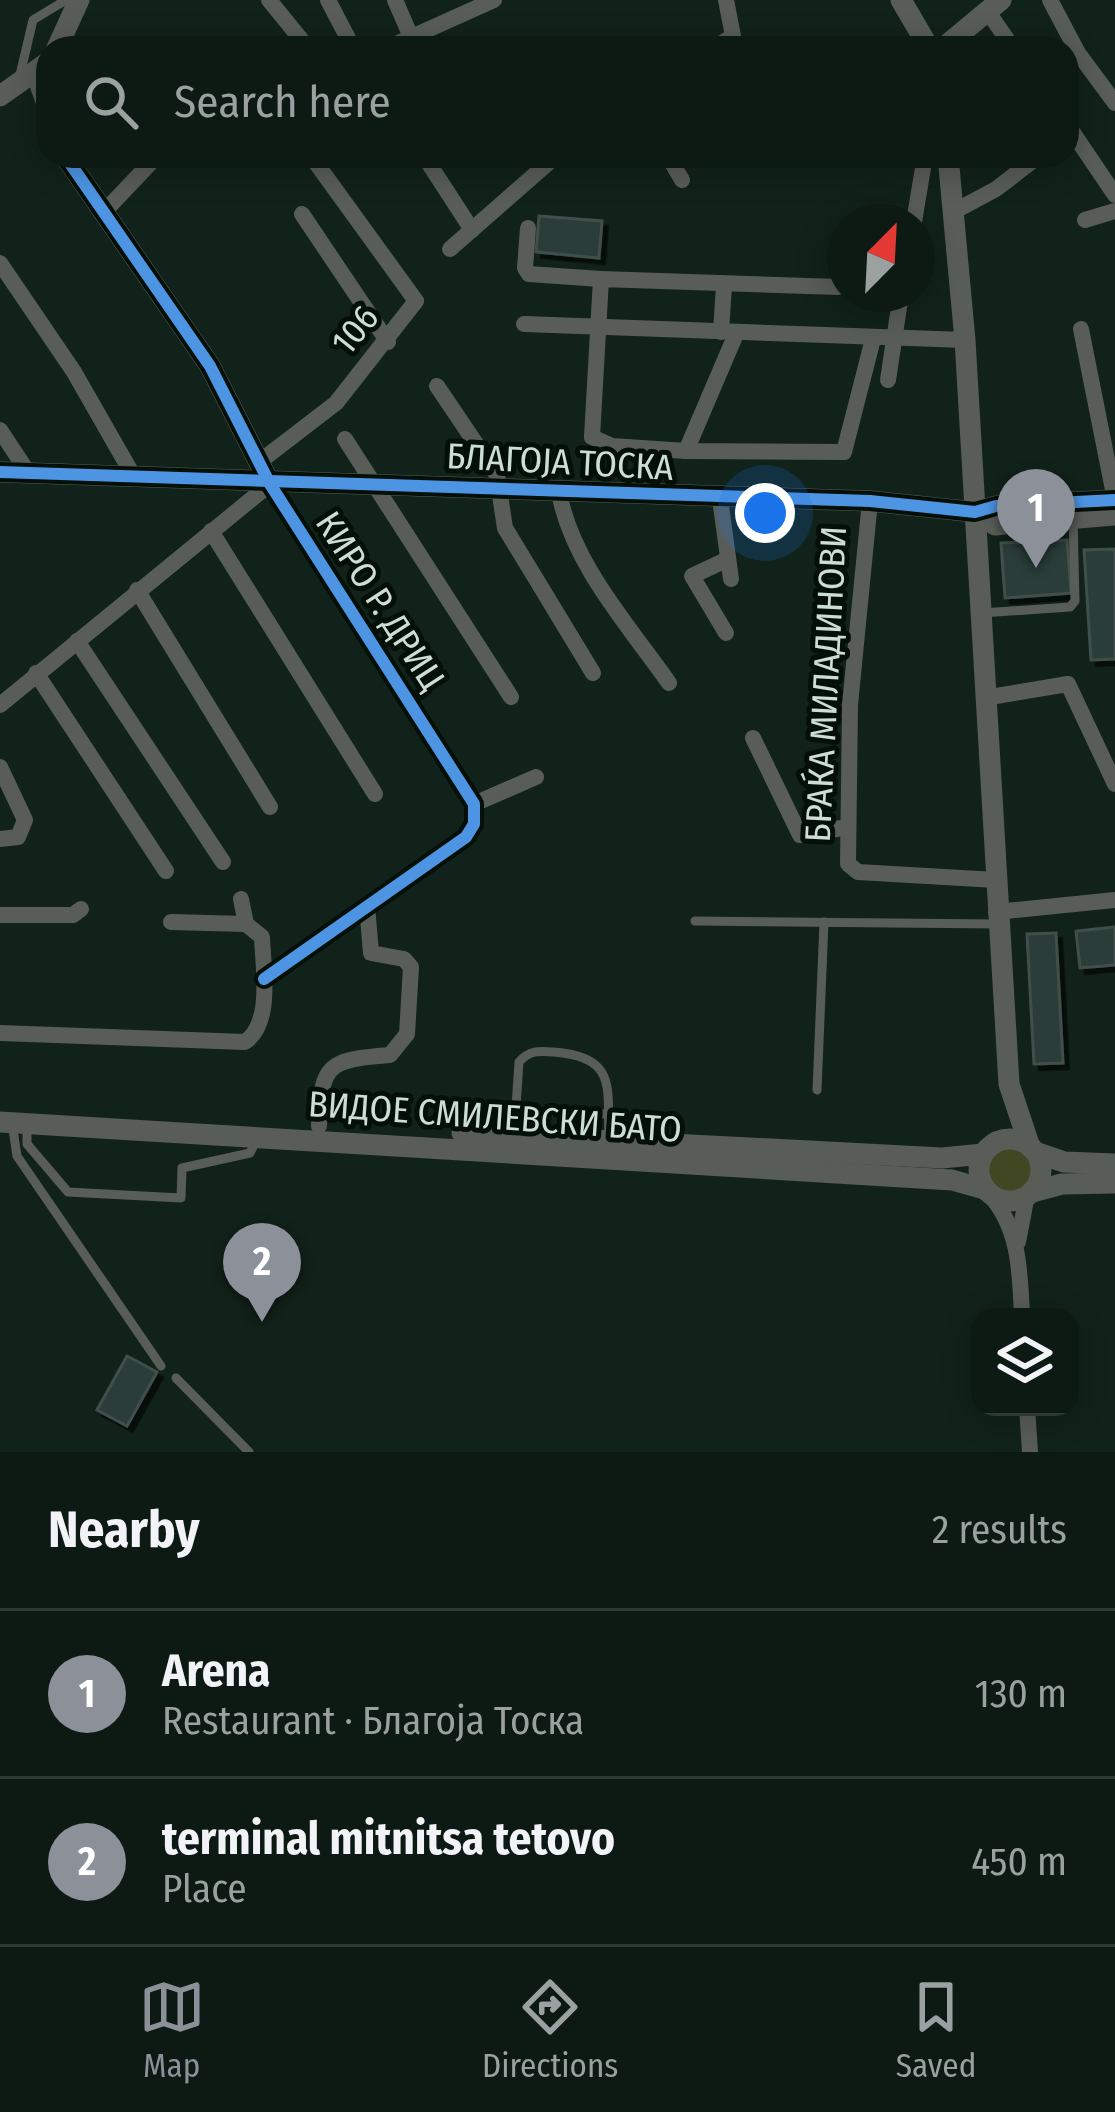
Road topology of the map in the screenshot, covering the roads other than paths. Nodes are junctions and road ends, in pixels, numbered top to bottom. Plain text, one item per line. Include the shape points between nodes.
1 (269, 0) edge
2 (328, 0) edge
3 (395, 0) edge
4 (494, 0) edge
5 (726, 0) edge
6 (901, 0) edge
7 (1050, 0) edge
8 (73, 1) edge
9 (994, 6) edge
10 (61, 36) edge
11 (298, 36) edge
12 (347, 36) edge
13 (410, 36) edge
14 (415, 36) edge
15 (733, 36) edge
16 (922, 36) edge
17 (958, 36) edge
18 (1008, 36) edge
19 (1069, 36) edge
20 (1079, 53) edge
21 (35, 72) edge
22 (0, 96) edge
23 (1115, 103) edge
24 (1079, 143) edge
25 (73, 168) edge
26 (146, 168) edge
27 (320, 168) edge
28 (432, 168) edge
29 (542, 168) edge
30 (675, 168) edge
31 (923, 168) edge
32 (950, 168) edge
33 (1024, 168) edge
34 (682, 180) dead end
35 (1115, 195) edge
36 (917, 204) edge
37 (1115, 211) edge
38 (955, 212) junction
39 (102, 214) junction
40 (302, 214) dead end
41 (1085, 220) dead end
42 (528, 228) dead end
43 (472, 230) junction
44 (451, 249) dead end
45 (0, 263) edge
46 (601, 279) junction
47 (724, 286) junction
48 (827, 287) edge
49 (898, 312) edge
50 (524, 324) dead end
51 (597, 326) junction
52 (1081, 328) dead end
53 (729, 333) junction
54 (873, 339) junction
55 (893, 340) junction
56 (965, 340) junction
57 (388, 342) junction
58 (888, 380) dead end
59 (437, 386) dead end
60 (0, 430) edge
61 (345, 439) dead end
62 (686, 451) junction
63 (0, 472) edge
64 (29, 474) junction
65 (264, 474) junction
66 (134, 477) junction
67 (375, 482) junction
68 (502, 489) junction
69 (559, 492) junction
70 (720, 499) junction
71 (1115, 500) edge
72 (870, 502) junction
73 (975, 512) junction
74 (1115, 514) edge
75 (1072, 517) junction
76 (212, 531) junction
77 (728, 559) junction
78 (731, 579) dead end
79 (137, 590) junction
80 (981, 613) junction
81 (726, 633) dead end
82 (77, 641) junction
83 (36, 673) junction
84 (593, 673) dead end
85 (669, 683) dead end
86 (512, 697) dead end
87 (984, 698) junction
88 (0, 705) edge
89 (753, 738) dead end
90 (0, 767) edge
91 (536, 777) dead end
92 (1115, 784) edge
93 (375, 794) dead end
94 (474, 804) junction
95 (270, 807) dead end
96 (848, 827) junction
97 (0, 838) edge
98 (223, 862) dead end
99 (166, 871) dead end
100 (996, 880) junction
101 (241, 899) dead end
102 (1115, 899) edge
103 (368, 906) junction
104 (81, 909) dead end
105 (0, 915) edge
106 (996, 918) junction
107 (695, 921) dead end
108 (170, 922) dead end
109 (824, 922) junction
110 (246, 924) junction
111 (264, 979) junction
112 (0, 1033) edge
113 (1009, 1084) junction
114 (817, 1090) dead end
115 (515, 1110) junction
116 (608, 1114) junction
117 (8, 1123) edge
118 (319, 1126) junction
119 (259, 1134) junction
120 (514, 1136) junction
121 (609, 1141) junction
122 (987, 1149) junction
123 (1033, 1150) junction
124 (1115, 1164) edge
125 (1115, 1183) edge
126 (987, 1191) junction
127 (1030, 1194) junction
128 (1017, 1249) junction
129 (1021, 1308) edge
130 (160, 1366) dead end
131 (176, 1378) dead end
132 (1028, 1416) edge
133 (249, 1452) edge
134 (1030, 1452) edge

1 - 11 street
2 - 12 street
3 - 13 street
4 - 14 street
5 - 15 street
6 - 16 street
7 - 19 street
8 - 10 street
8 - 21 lane via 33,20
9 - 17 street
9 - 18 street
20 - 23 street
21 - 22 street
24 - 35 street
25 - 39 street, КИРО Р. ДРИЦ
26 - 39 street
27 - 57 street, 106 via 416,301
28 - 43 street
29 - 43 street
30 - 34 street
31 - 36 street
32 - 38 street
33 - 38 street
37 - 41 street
38 - 56 street
39 - 65 street, КИРО Р. ДРИЦ via 210,366
40 - 57 street
42 - 46 street via 529,274
43 - 44 street
45 - 66 street
46 - 47 street
46 - 51 street
47 - 48 street
47 - 53 street
49 - 55 street
50 - 51 street
51 - 53 street
51 - 62 street via 592,437
52 - 71 street
53 - 54 street
53 - 62 street
54 - 55 street
54 - 62 street via 844,452
55 - 56 street
55 - 58 street
56 - 73 street
57 - 65 street, 106
59 - 68 street
60 - 64 street
61 - 67 street
63 - 64 street, БЛАГОЈА ТОСКА
64 - 66 street, БЛАГОЈА ТОСКА
65 - 66 street, БЛАГОЈА ТОСКА
65 - 67 street, БЛАГОЈА ТОСКА
65 - 76 street, 106
65 - 94 street, КИРО Р. ДРИЦ
67 - 68 street, БЛАГОЈА ТОСКА
67 - 86 street
68 - 69 street, БЛАГОЈА ТОСКА
68 - 84 street via 505,528
69 - 70 street, БЛАГОЈА ТОСКА
69 - 85 street via 596,578
70 - 72 street, БЛАГОЈА ТОСКА
70 - 77 street
71 - 73 street, БЛАГОЈА ТОСКА
72 - 73 street, БЛАГОЈА ТОСКА
72 - 96 street, БРАЌА МИЛАДИНОВИ via 850,706
73 - 75 street, БЛАГОЈА ТОСКА via 995,524
73 - 80 street
74 - 75 street, БЛАГОЈА ТОСКА
75 - 80 lane via 1076,601
76 - 79 street, 106
76 - 93 street
77 - 78 street
77 - 81 street via 692,577
79 - 82 street, 106
79 - 95 street
80 - 87 street
82 - 83 street, 106
82 - 98 street
83 - 88 street, 106
83 - 99 street
87 - 92 street via 1068,684
87 - 100 street
89 - 96 street via 800,835
90 - 97 street via 25,820 18,837
91 - 94 street
94 - 103 street via 466,837
96 - 100 street, БРАЌА МИЛАДИНОВИ via 848,864 858,872
100 - 106 street
101 - 110 street
102 - 106 street
103 - 111 street
103 - 118 street via 371,953 411,967 407,1034 390,1054 330,1068 321,1083
104 - 105 street
106 - 109 lane
106 - 113 street
107 - 109 lane
108 - 110 street
109 - 114 lane
110 - 111 street via 262,938
111 - 112 street via 260,1022 245,1042
113 - 122 street via 1006,1119
113 - 123 street
115 - 116 lane
115 - 116 lane via 519,1062 536,1050 600,1065
115 - 120 lane
116 - 121 lane
117 - 118 street, ВИДОЕ СМИЛЕВСКИ БАТО
117 - 119 street, ВИДОЕ СМИЛЕВСКИ БАТО
117 - 119 lane via 68,1192 128,1198 181,1198 182,1168 250,1153
117 - 130 lane via 17,1156
118 - 120 street, ВИДОЕ СМИЛЕВСКИ БАТО
119 - 126 street, ВИДОЕ СМИЛЕВСКИ БАТО via 952,1180
120 - 121 street, ВИДОЕ СМИЛЕВСКИ БАТО
121 - 122 street, ВИДОЕ СМИЛЕВСКИ БАТО via 942,1158
122 - 123 street via 1012,1139
122 - 126 street via 979,1166
123 - 124 street via 1064,1162
123 - 127 street via 1041,1169
125 - 127 street
126 - 127 street via 1008,1201
126 - 128 street
127 - 128 street
128 - 129 street
131 - 133 lane
132 - 134 street

